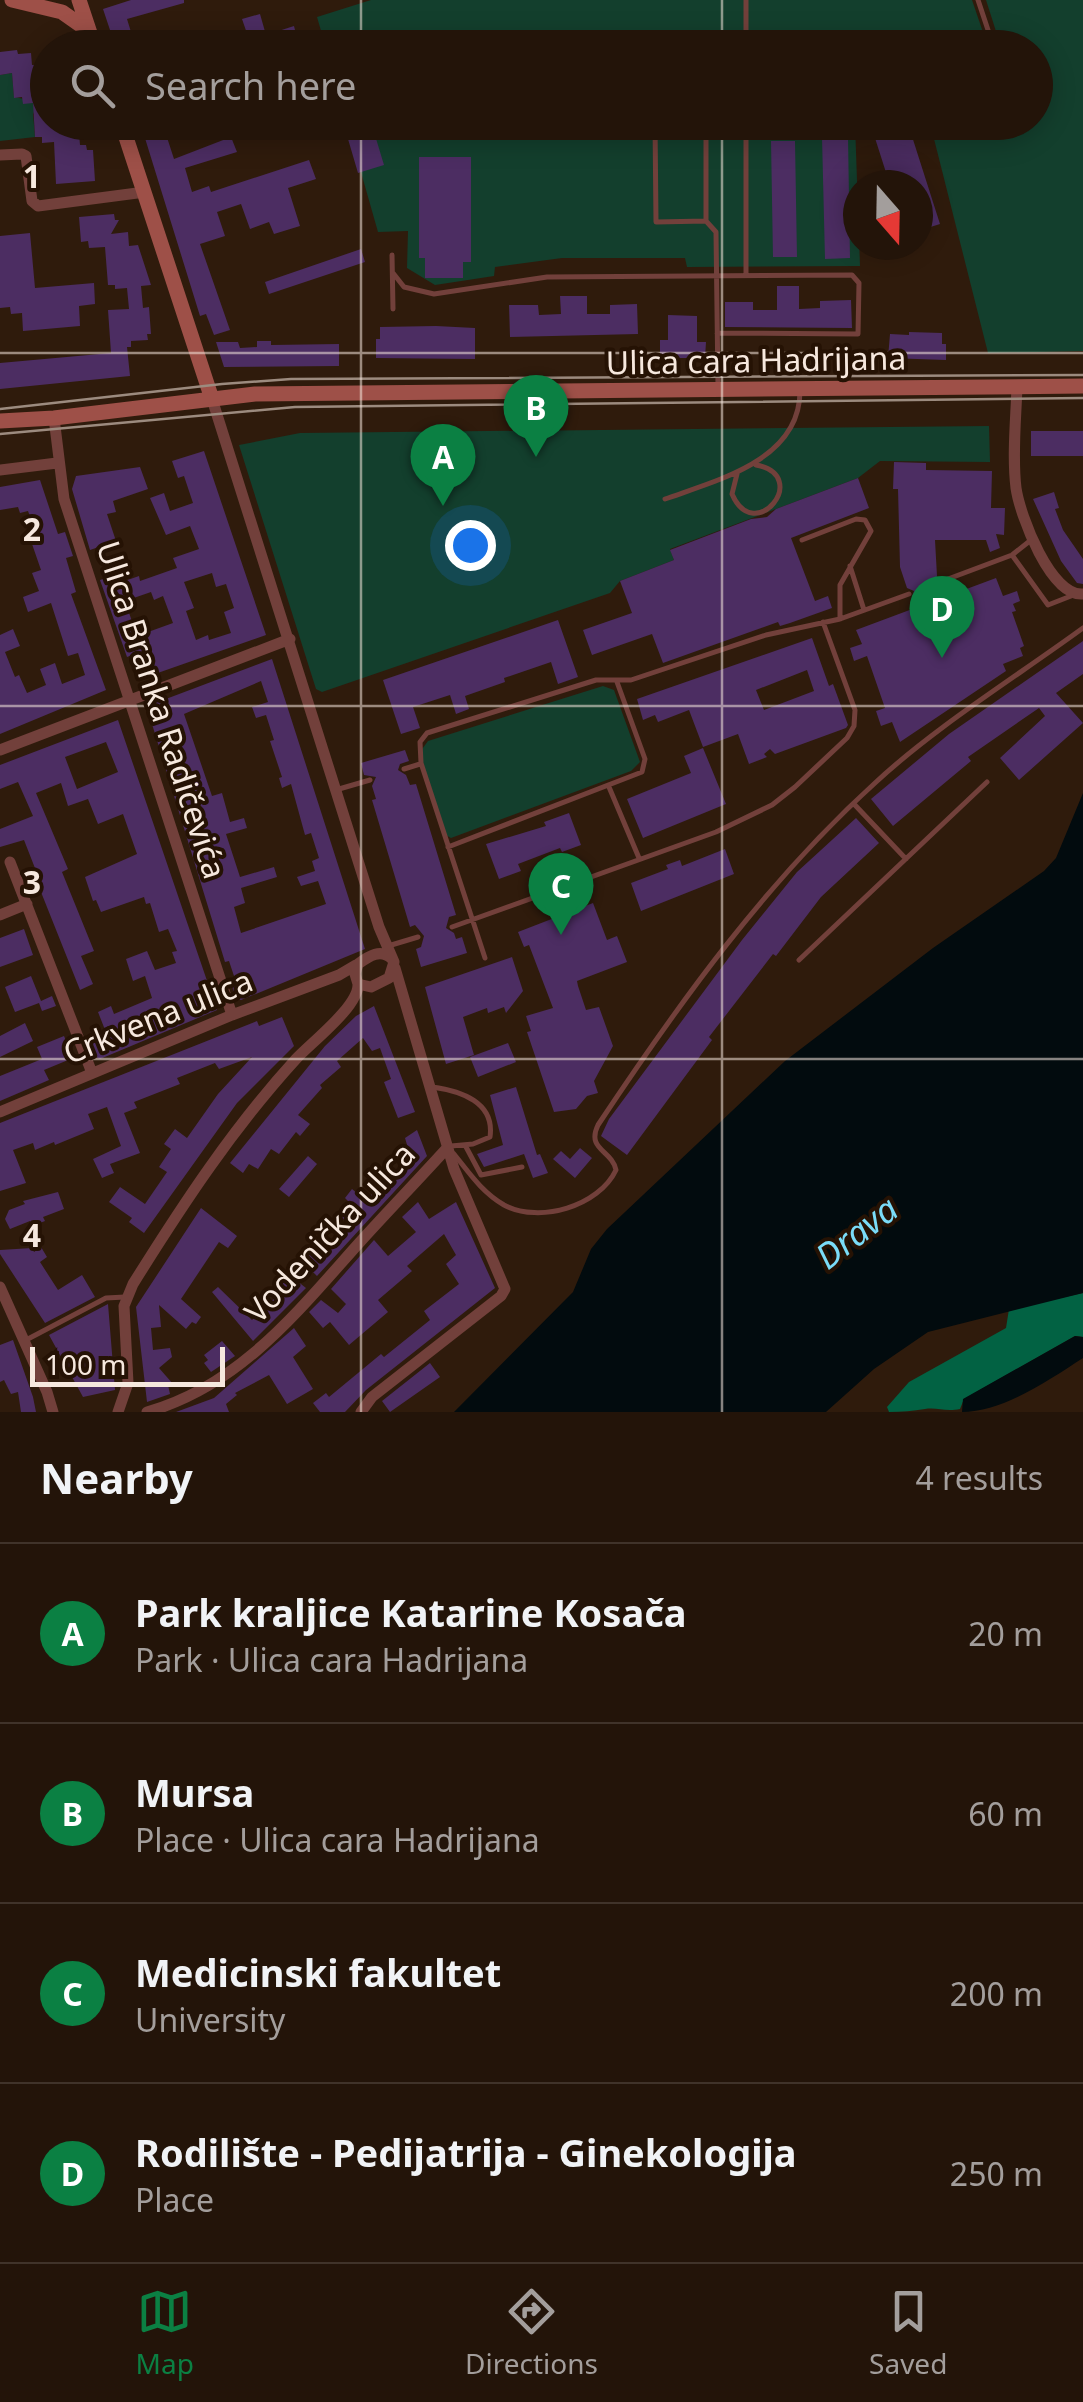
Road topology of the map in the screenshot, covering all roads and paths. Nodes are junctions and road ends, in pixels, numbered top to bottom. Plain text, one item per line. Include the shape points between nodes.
1 (13, 0) edge
2 (80, 0) edge
3 (746, 0) edge
4 (978, 0) edge
5 (0, 3) edge
6 (82, 30) edge
7 (89, 30) edge
8 (746, 30) edge
9 (988, 30) edge
10 (127, 140) edge
11 (656, 140) edge
12 (706, 140) edge
13 (746, 140) edge
14 (0, 155) edge
15 (145, 192) junction
16 (706, 221) junction
17 (392, 256) dead end
18 (393, 273) junction
19 (716, 275) junction
20 (746, 275) junction
21 (394, 310) dead end
22 (717, 334) junction
23 (1018, 386) junction
24 (1083, 386) edge
25 (800, 388) junction
26 (718, 389) junction
27 (212, 399) junction
28 (54, 418) junction
29 (0, 421) edge
30 (57, 463) junction
31 (753, 465) junction
32 (0, 470) edge
33 (739, 472) junction
34 (666, 499) dead end
35 (1032, 538) junction
36 (802, 540) dead end
37 (1012, 554) junction
38 (850, 566) junction
39 (940, 582) dead end
40 (909, 594) dead end
41 (1078, 595) edge
42 (864, 610) junction
43 (840, 619) junction
44 (823, 622) junction
45 (1083, 628) edge
46 (290, 640) junction
47 (616, 682) junction
48 (129, 701) junction
49 (0, 750) edge
50 (421, 764) junction
51 (404, 770) dead end
52 (370, 780) dead end
53 (988, 782) dead end
54 (609, 787) junction
55 (336, 790) junction
56 (854, 804) junction
57 (448, 847) junction
58 (640, 859) junction
59 (906, 860) junction
60 (10, 862) dead end
61 (27, 904) junction
62 (0, 916) edge
63 (472, 920) junction
64 (378, 927) junction
65 (452, 927) dead end
66 (418, 937) dead end
67 (372, 955) junction
68 (392, 957) junction
69 (484, 958) dead end
70 (800, 960) dead end
71 (358, 964) junction
72 (338, 975) junction
73 (357, 981) junction
74 (379, 983) junction
75 (406, 1001) junction
76 (232, 1015) junction
77 (92, 1073) junction
78 (432, 1087) junction
79 (0, 1112) edge
80 (465, 1145) junction
81 (448, 1147) junction
82 (522, 1166) dead end
83 (0, 1287) edge
84 (128, 1297) junction
85 (25, 1340) junction
86 (53, 1412) edge
87 (118, 1412) edge
88 (147, 1412) edge
89 (361, 1412) edge

1 - 5 main road
1 - 6 main road via 62,12
2 - 7 main road
3 - 8 lane
4 - 9 lane
10 - 15 main road
11 - 16 lane via 656,222
12 - 16 lane
13 - 20 lane
14 - 15 street via 26,156 34,204
15 - 27 main road
16 - 19 lane via 716,232
17 - 18 lane
18 - 19 lane via 404,287 434,294 547,277
18 - 21 lane
19 - 20 lane
19 - 22 lane
20 - 22 lane via 852,275 859,283 858,334
22 - 26 lane
23 - 24 main road, Ulica cara Hadrijana
23 - 25 main road, Ulica cara Hadrijana
23 - 35 street via 1016,492
25 - 26 main road, Ulica cara Hadrijana
25 - 31 lane via 794,420
26 - 27 main road, Ulica cara Hadrijana
27 - 28 main road, Ulica cara Hadrijana
27 - 46 street
28 - 29 main road, Ulica cara Hadrijana
28 - 30 street, Ulica Branka Radičevića
30 - 32 street
30 - 48 street, Ulica Branka Radičevića
31 - 33 lane
31 - 33 lane via 768,468 778,480 779,496 770,509 747,512 735,502 732,486
33 - 34 lane
35 - 37 lane
35 - 41 street via 1061,586
36 - 38 lane via 865,520 870,530
37 - 39 lane
37 - 41 lane via 1048,604
38 - 42 lane
38 - 43 lane via 837,594
40 - 42 lane
42 - 43 lane
43 - 44 lane
44 - 47 lane
44 - 58 lane via 855,710 847,738 772,806
45 - 56 lane via 903,760
46 - 48 street
46 - 55 street
47 - 50 lane via 596,680 427,733 420,742
47 - 54 lane via 645,765 638,776
48 - 49 street
48 - 76 street, Ulica Branka Radičevića
50 - 51 lane
50 - 57 lane
52 - 55 lane
53 - 59 lane
54 - 57 lane
54 - 58 lane
55 - 64 street
56 - 59 lane
56 - 81 lane via 778,880 665,1024 598,1126 595,1143 616,1170 601,1192 574,1206 510,1208 479,1187
57 - 63 lane
58 - 63 lane
59 - 70 lane
60 - 61 street
61 - 62 street
61 - 77 street
63 - 65 lane
63 - 69 lane
64 - 67 street
64 - 68 street
66 - 68 lane
67 - 68 street
67 - 71 street
68 - 74 street via 392,975
68 - 75 street
71 - 72 street, Crkvena ulica
71 - 73 street
72 - 73 street
72 - 76 street, Crkvena ulica
73 - 74 street via 366,988
73 - 84 street via 355,1000 236,1127
74 - 75 street
75 - 78 street
76 - 77 street, Crkvena ulica
77 - 79 street, Crkvena ulica
78 - 80 lane via 479,1101 488,1115 490,1136
78 - 81 street
80 - 81 lane
80 - 82 lane via 481,1176
81 - 88 street, Vodenička ulica via 248,1360 206,1388
81 - 89 street via 505,1289
83 - 85 street
84 - 85 lane via 106,1298
84 - 87 street via 128,1384
85 - 86 street

